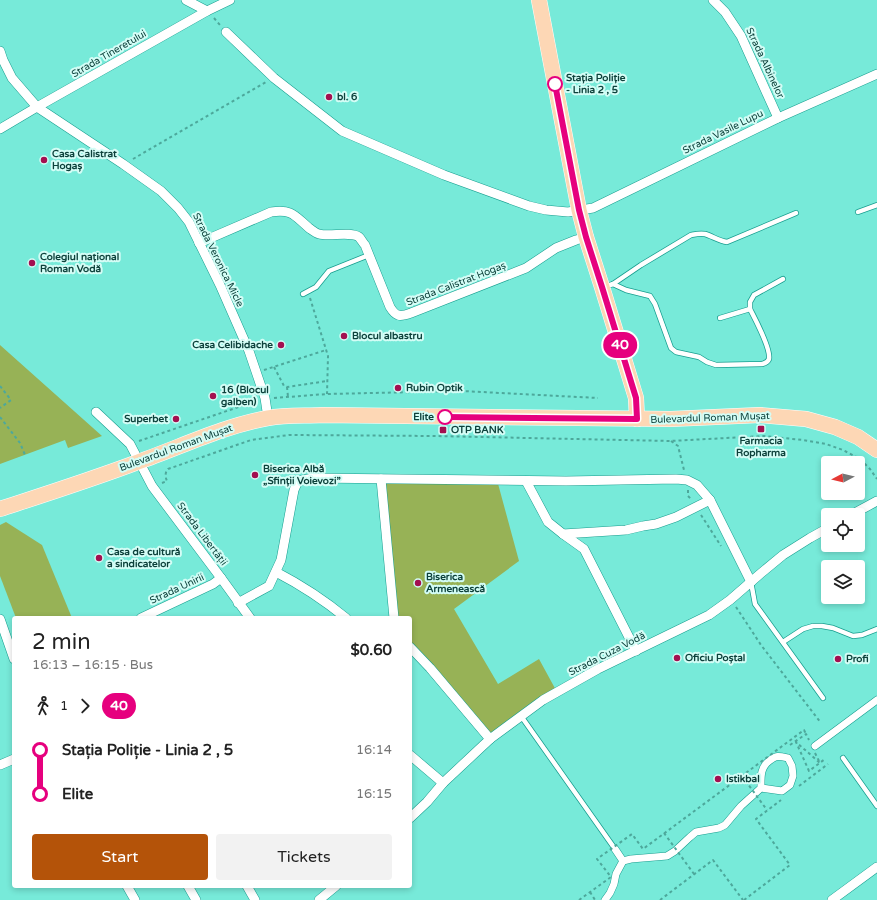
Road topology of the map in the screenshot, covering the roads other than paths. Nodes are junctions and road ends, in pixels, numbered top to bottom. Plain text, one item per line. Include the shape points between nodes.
1 (186, 0) edge
2 (230, 0) edge
3 (539, 0) edge
4 (713, 0) edge
5 (207, 11) junction
6 (226, 32) road end
7 (0, 51) edge
8 (877, 74) edge
9 (37, 107) junction
10 (778, 118) junction
11 (0, 129) edge
12 (877, 205) edge
13 (579, 210) junction
14 (858, 212) dead end
15 (796, 213) dead end
16 (586, 237) junction
17 (199, 243) junction
18 (369, 255) junction
19 (783, 279) dead end
20 (607, 286) junction
21 (305, 293) road end
22 (750, 309) junction
23 (720, 318) dead end
24 (96, 412) dead end
25 (268, 418) junction
26 (637, 419) junction
27 (877, 450) edge
28 (139, 462) junction
29 (381, 479) junction
30 (526, 481) junction
31 (710, 500) junction
32 (877, 501) edge
33 (864, 508) edge
34 (0, 509) edge
35 (821, 532) edge
36 (563, 534) junction
37 (276, 572) junction
38 (222, 578) junction
39 (751, 582) junction
40 (238, 602) junction
41 (146, 616) edge
42 (248, 616) edge
43 (344, 616) edge
44 (394, 616) edge
45 (0, 619) edge
46 (877, 629) edge
47 (783, 642) junction
48 (412, 649) edge
49 (636, 651) junction
50 (12, 653) edge
51 (823, 698) dead end
52 (877, 700) edge
53 (521, 716) junction
54 (490, 739) junction
55 (815, 746) dead end
56 (412, 757) edge
57 (843, 758) dead end
58 (12, 760) edge
59 (0, 765) edge
60 (443, 783) junction
61 (761, 788) junction
62 (877, 806) edge
63 (412, 816) edge
64 (615, 849) joint
65 (623, 861) junction
66 (877, 867) edge
67 (128, 888) edge
68 (189, 888) edge
69 (248, 888) edge
70 (334, 888) edge
71 (135, 900) edge
72 (196, 900) edge
73 (255, 900) edge
74 (319, 900) edge
75 (605, 900) edge
76 (832, 900) edge

1 - 5 street
2 - 5 street, Strada Tineretului
3 - 13 main road
4 - 10 street, Strada Albinelor via 725,12 741,36
5 - 9 street, Strada Tineretului
6 - 13 street, Strada Vasile Lupu via 274,78 342,131 444,175 529,206 568,212
7 - 9 street, Strada Veronica Micle via 12,78
8 - 10 street, Strada Vasile Lupu
9 - 11 street, Strada Tineretului
9 - 17 street, Strada Veronica Micle via 162,191 188,222
10 - 13 street, Strada Vasile Lupu via 593,208
12 - 14 lane
13 - 16 main road
15 - 20 lane via 727,242 706,235 691,234
16 - 18 street, Strada Calistrat Hogaș via 556,248 526,268 404,316 398,316 390,307
16 - 20 main road
17 - 18 street, Strada Calistrat Hogaș via 271,212 282,210 291,212 317,234 350,235 359,238
17 - 25 street, Strada Veronica Micle via 246,344 265,398
18 - 21 lane via 329,271 318,284
19 - 22 lane via 754,296 750,302
20 - 22 lane via 650,296 671,348 716,365 762,364 769,360 769,350
20 - 26 main road via 636,398
22 - 23 lane
24 - 28 street, Strada Libertății via 130,444
25 - 26 main road, Bulevardul Roman Mușat via 322,415
25 - 28 main road, Bulevardul Roman Mușat via 202,437
26 - 27 main road, Bulevardul Roman Mușat via 671,420 760,415 806,419 858,437
28 - 34 main road, Bulevardul Roman Mușat
28 - 38 street, Strada Libertății via 152,486
29 - 30 street
29 - 37 street via 313,478 298,481 294,490 281,560
29 - 44 street
30 - 31 street via 687,480 698,485
30 - 36 street via 548,522
31 - 36 street via 656,524 626,530
31 - 39 street
32 - 33 street
35 - 39 street, Strada Cuza Vodă via 783,555
36 - 49 street via 584,549
37 - 40 street via 269,586
37 - 43 street
38 - 40 street, Strada Libertății
38 - 41 street, Strada Unirii
39 - 47 lane via 755,604
39 - 49 street, Strada Cuza Vodă via 709,615
40 - 42 street, Strada Libertății
45 - 50 street
46 - 47 lane via 854,636 833,628 813,626 803,629
47 - 51 lane
48 - 54 street
49 - 53 street, Strada Cuza Vodă via 543,700
52 - 55 street
53 - 54 street, Strada Cuza Vodă
53 - 64 lane
54 - 60 street, Strada Cuza Vodă
56 - 60 street
57 - 62 lane
58 - 59 street
60 - 63 street, Strada Cuza Vodă
61 - 61 street via 782,791 790,785 793,776 788,758 776,756 764,764
61 - 65 street via 725,825 696,832 667,856
64 - 65 street
65 - 75 street
66 - 76 street
67 - 71 street
68 - 72 street
69 - 73 street
70 - 74 street

